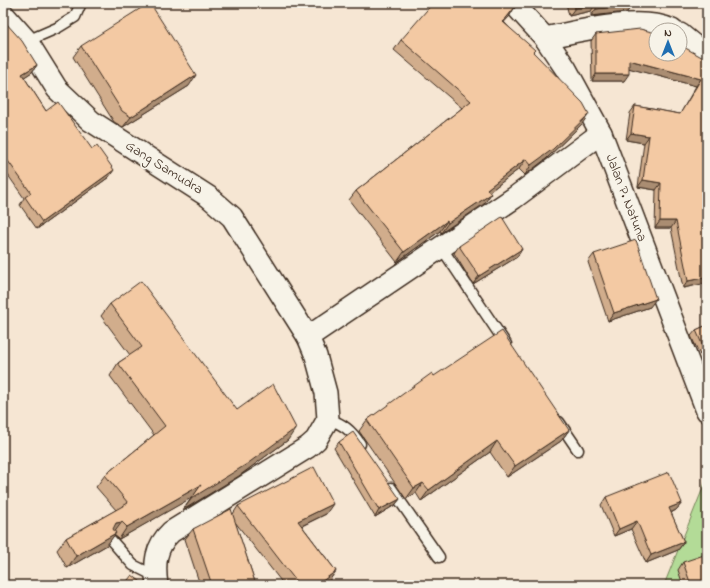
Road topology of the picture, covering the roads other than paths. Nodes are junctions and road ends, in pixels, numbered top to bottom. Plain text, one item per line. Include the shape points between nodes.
1 (81, 3) edge
2 (513, 3) edge
3 (3, 14) edge
4 (648, 24) edge
5 (545, 38) junction
6 (27, 41) junction
7 (688, 41) edge
8 (707, 56) edge
9 (601, 133) junction
10 (441, 248) junction
11 (308, 337) junction
12 (512, 353) edge
13 (706, 406) edge
14 (552, 411) edge
15 (328, 419) junction
16 (578, 450) dead end
17 (366, 452) edge
18 (385, 478) edge
19 (111, 540) edge
20 (440, 557) dead end
21 (156, 580) edge

1 - 6 lane via 75,17
2 - 5 street, Jalan P. Natuna
3 - 6 street, Gang Samudra
4 - 5 street via 595,28
5 - 9 street, Jalan P. Natuna via 566,69
6 - 11 street, Gang Samudra via 57,89 91,121 209,197 232,218
7 - 8 street
9 - 10 street via 514,198
9 - 13 street, Jalan P. Natuna
10 - 11 street
10 - 12 lane
11 - 15 street, Gang Samudra via 326,393
14 - 16 lane
15 - 17 lane via 342,424 353,433
15 - 21 street via 316,440 308,447 168,535 156,553
18 - 20 lane
19 - 21 lane via 133,565

